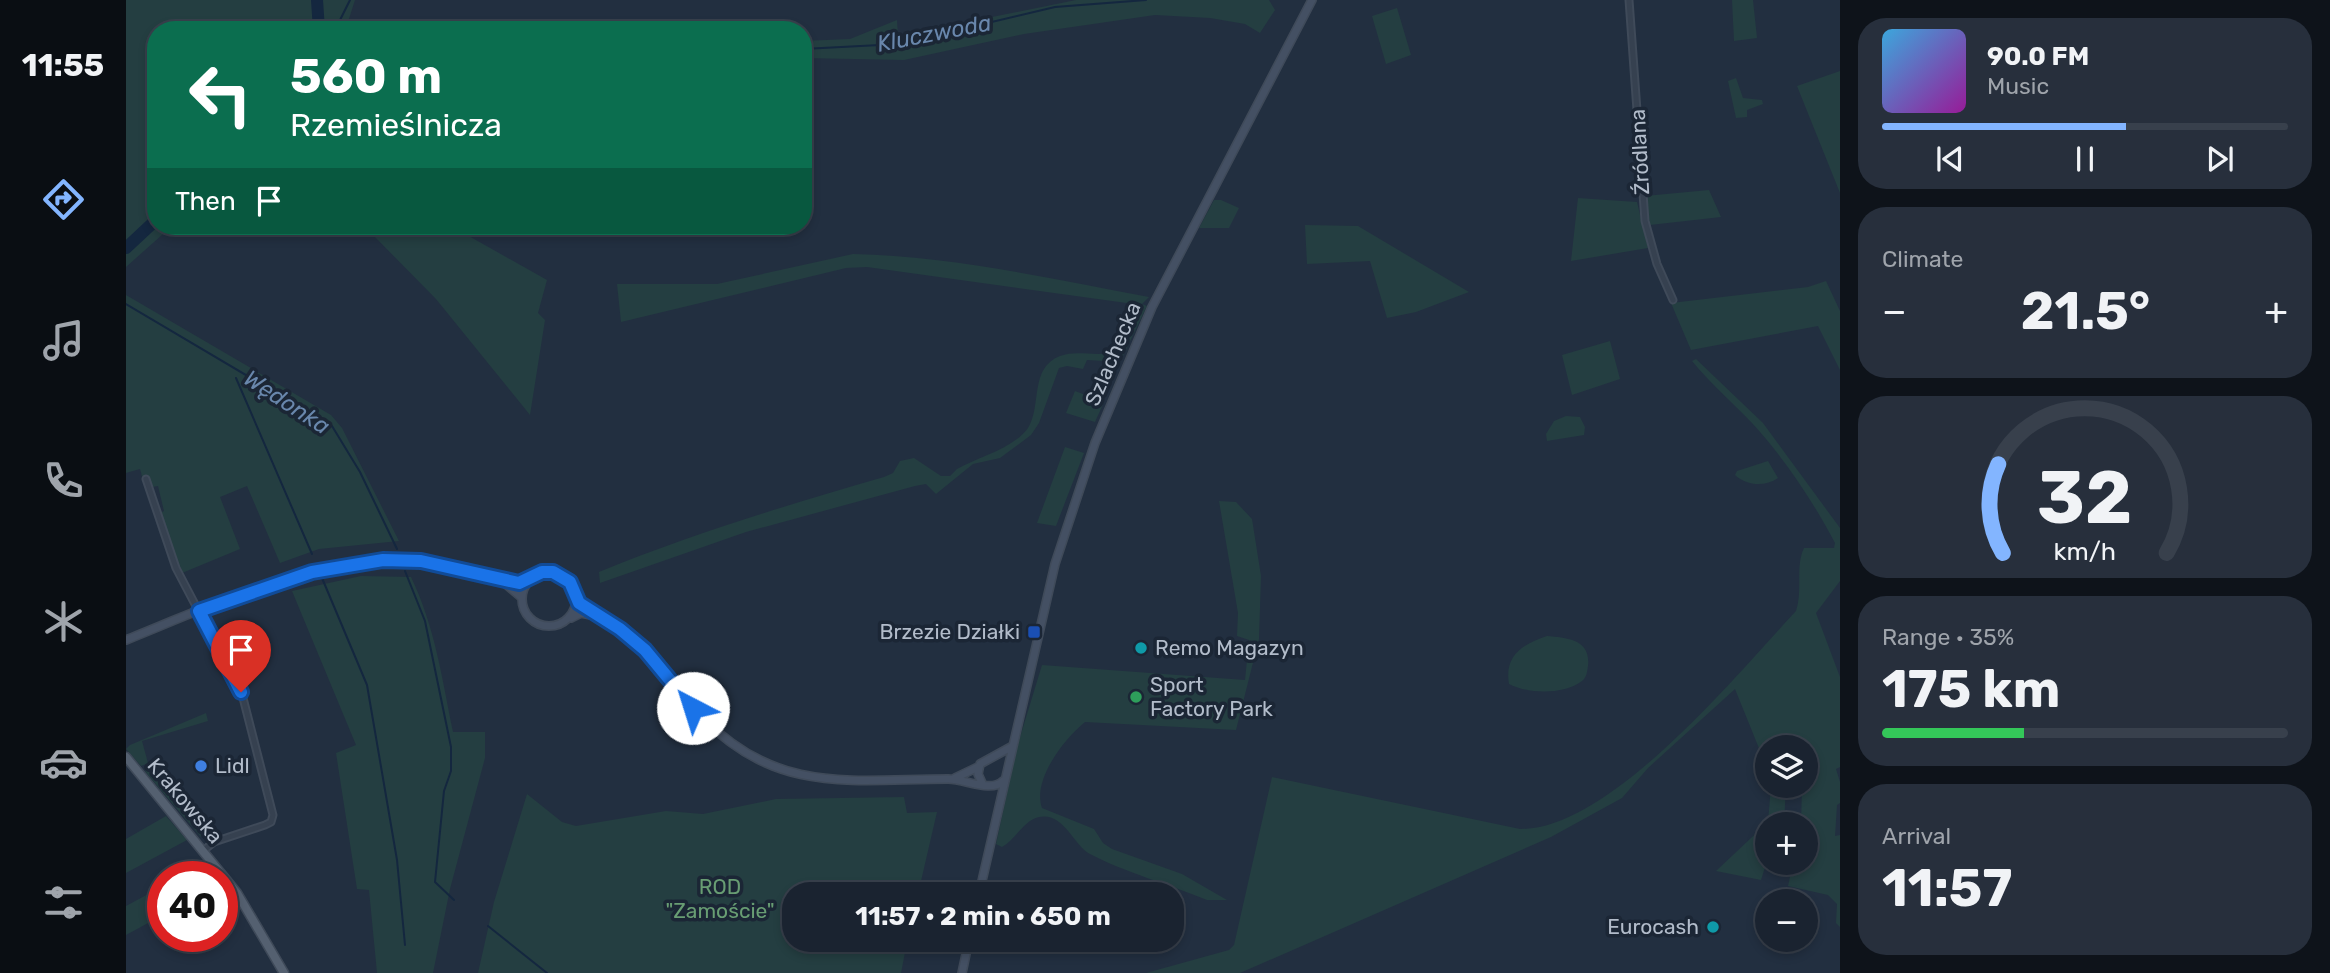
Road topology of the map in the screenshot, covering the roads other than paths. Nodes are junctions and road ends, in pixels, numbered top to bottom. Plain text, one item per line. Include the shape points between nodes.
1 (1312, 0) edge
2 (1629, 0) edge
3 (1673, 300) dead end
4 (146, 479) dead end
5 (498, 578) junction
6 (527, 581) junction
7 (521, 597) junction
8 (576, 597) junction
9 (199, 611) junction
10 (597, 616) junction
11 (567, 620) junction
12 (126, 640) edge
13 (1011, 747) junction
14 (126, 757) edge
15 (991, 758) junction
16 (978, 767) junction
17 (1004, 777) junction
18 (951, 779) junction
19 (985, 785) junction
20 (998, 804) junction
21 (204, 850) junction
22 (982, 882) edge
23 (967, 952) edge
24 (284, 973) edge
25 (962, 973) edge

1 - 13 street, Szlachecka via 1126,363 1061,540
2 - 3 street, Źródlana via 1645,220
4 - 9 street via 166,545
5 - 6 street
5 - 7 street
5 - 9 street via 421,561 383,560 312,572
6 - 7 street
6 - 8 street via 542,572 558,573 570,582
7 - 11 street via 525,614 538,625 554,626
8 - 10 street
8 - 11 street
9 - 12 street
9 - 21 street via 242,694 273,815 271,822 214,842
10 - 11 street via 581,613
10 - 18 street via 645,650 726,740 771,767 793,775 866,783
13 - 15 street
13 - 17 street, Szlachecka
14 - 21 main road, Krakowska
15 - 16 street
15 - 17 street via 1002,763
16 - 18 street
16 - 19 street via 978,778
17 - 19 street via 998,786
17 - 20 street, Szlachecka
18 - 19 street
19 - 20 street
20 - 22 street, Szlachecka
21 - 24 main road, Krakowska via 255,920
23 - 25 street

